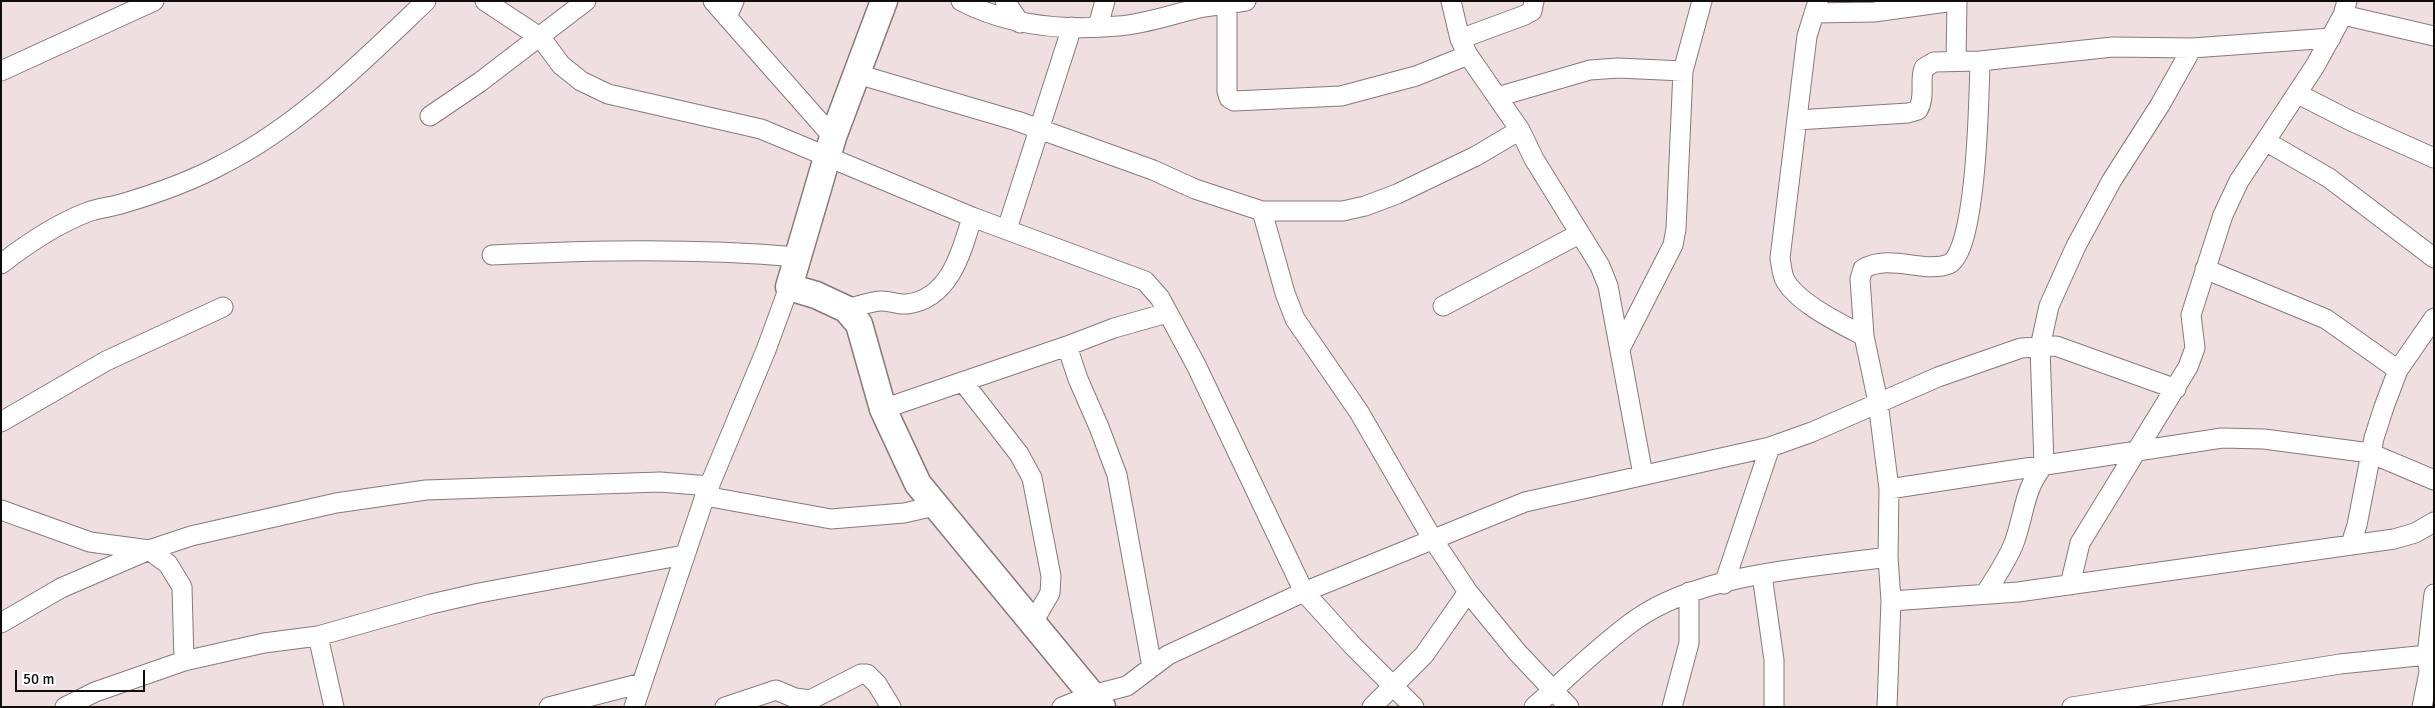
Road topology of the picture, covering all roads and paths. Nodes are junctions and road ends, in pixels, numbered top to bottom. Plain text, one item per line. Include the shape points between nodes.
1 (426, 1) edge
2 (485, 1) edge
3 (586, 1) edge
4 (713, 1) edge
5 (884, 1) edge
6 (961, 1) edge
7 (1005, 1) edge
8 (1105, 1) edge
9 (1246, 1) edge
10 (1451, 1) edge
11 (1534, 1) edge
12 (1702, 1) edge
13 (1955, 1) edge
14 (147, 3) edge
15 (1205, 4) edge
16 (1227, 4) junction
17 (1816, 7) edge
18 (2345, 8) edge
19 (731, 9) edge
20 (1020, 23) junction
21 (1098, 26) junction
22 (1072, 27) junction
23 (2434, 36) edge
24 (541, 38) junction
25 (2331, 38) junction
26 (1464, 47) junction
27 (2192, 48) junction
28 (1956, 60) junction
29 (1980, 61) junction
30 (1, 71) edge
31 (1683, 71) junction
32 (857, 74) junction
33 (2298, 94) junction
34 (1497, 97) junction
35 (430, 116) dead end
36 (1797, 120) junction
37 (1038, 130) junction
38 (1520, 130) junction
39 (2267, 142) junction
40 (830, 146) junction
41 (2434, 158) edge
42 (1262, 211) junction
43 (972, 217) junction
44 (1007, 229) junction
45 (1579, 234) junction
46 (492, 256) dead end
47 (798, 257) junction
48 (2434, 258) edge
49 (1, 264) edge
50 (2205, 269) junction
51 (790, 287) junction
52 (1443, 306) dead end
53 (223, 307) dead end
54 (846, 309) junction
55 (1167, 313) junction
56 (2434, 318) edge
57 (1864, 336) junction
58 (1067, 346) junction
59 (1621, 346) junction
60 (2040, 347) junction
61 (2398, 370) junction
62 (963, 382) junction
63 (2176, 389) junction
64 (1878, 402) junction
65 (884, 409) junction
66 (10, 413) edge
67 (1, 422) edge
68 (1770, 447) junction
69 (2136, 450) junction
70 (2370, 453) junction
71 (2044, 465) junction
72 (1643, 475) junction
73 (2434, 480) edge
74 (918, 484) junction
75 (1889, 489) junction
76 (708, 491) junction
77 (934, 506) junction
78 (1, 510) edge
79 (904, 513) junction
80 (2434, 522) edge
81 (1432, 538) junction
82 (2351, 544) junction
83 (149, 550) junction
84 (684, 555) junction
85 (1888, 557) junction
86 (1762, 575) junction
87 (1724, 584) junction
88 (2070, 586) junction
89 (1304, 592) junction
90 (1468, 592) junction
91 (1689, 592) junction
92 (1985, 594) junction
93 (2434, 594) edge
94 (1891, 601) junction
95 (1, 623) edge
96 (1032, 624) junction
97 (318, 636) junction
98 (184, 661) junction
99 (2430, 667) edge
100 (1152, 668) junction
101 (642, 683) junction
102 (1392, 687) junction
103 (1552, 691) junction
104 (1097, 701) edge
105 (2143, 701) edge
106 (2434, 704) edge
107 (65, 707) edge
108 (334, 707) edge
109 (549, 707) edge
110 (634, 707) edge
111 (725, 707) edge
112 (890, 707) edge
113 (1062, 707) edge
114 (1372, 707) edge
115 (1414, 707) edge
116 (1534, 707) edge
117 (1569, 707) edge
118 (1672, 707) edge
119 (1774, 707) edge
120 (1887, 707) edge
121 (2072, 707) edge
122 (2422, 707) edge
123 (2429, 707) edge

1 - 49 street via 269,139 223,165 182,182 89,212 50,229
2 - 24 street
3 - 24 street via 549,28
4 - 19 street
5 - 32 street
6 - 20 street via 982,12
7 - 20 street
8 - 21 street
9 - 16 street
10 - 26 street
11 - 26 street via 1532,11
12 - 31 street
13 - 17 street via 1865,12
13 - 28 street
14 - 30 street
15 - 16 street
15 - 21 street via 1154,20
16 - 26 street via 1227,91 1228,98 1234,100 1341,96 1408,79
17 - 36 street via 1807,36
18 - 23 street
18 - 25 street
19 - 40 street
20 - 22 street
21 - 22 street
22 - 37 street
24 - 35 street
24 - 40 street via 560,65 581,81 608,94
25 - 27 street
25 - 33 street
26 - 34 street
27 - 29 street via 2113,47
27 - 60 street via 2076,246 2049,306
28 - 29 street
28 - 36 street via 1934,62 1924,68 1922,103 1918,110
29 - 57 street via 1975,174 1957,258 1938,266 1895,262 1872,264 1863,269 1860,279
31 - 34 street via 1590,70
31 - 59 street via 1676,229 1672,245
32 - 37 street
32 - 40 street
33 - 39 street
33 - 41 street
34 - 38 street
36 - 57 street via 1780,258 1784,277 1801,297
37 - 42 street
37 - 44 street
38 - 42 street via 1476,156 1365,206 1343,211
38 - 45 street
39 - 48 street via 2329,178
39 - 50 street via 2239,181 2223,215
40 - 43 street
40 - 47 street
42 - 81 street via 1295,319 1359,412
43 - 44 street
43 - 54 street via 959,260 950,276 935,291 921,301 905,304 880,301
44 - 55 street via 1145,281 1160,298
45 - 52 street
45 - 59 street via 1600,266 1608,286
46 - 47 street via 662,250
47 - 51 street
50 - 61 street via 2326,319
50 - 63 street via 2191,315 2195,348
51 - 54 street
51 - 76 street
53 - 66 street via 106,361
54 - 65 street via 860,324
55 - 58 street
55 - 89 street via 1196,365
56 - 61 street
57 - 64 street
58 - 62 street
58 - 100 street via 1117,475
59 - 72 street
60 - 63 street via 2056,346
60 - 64 street via 2008,352
60 - 71 street
61 - 70 street
62 - 65 street
62 - 96 street via 1019,454 1032,478 1051,576 1050,593
63 - 69 street
64 - 68 street
64 - 75 street
65 - 74 street
66 - 67 street
68 - 72 street
68 - 87 street
69 - 70 street via 2222,438 2246,438
69 - 71 street
69 - 88 street via 2080,543
70 - 73 street
70 - 82 street
71 - 75 street
71 - 92 street via 2034,476 2025,498 2014,545
72 - 81 street via 1525,502
74 - 77 street
74 - 79 street
75 - 85 street
76 - 79 street via 831,519
76 - 83 street via 660,482 426,490 336,503 190,536
76 - 84 street
77 - 79 street
77 - 96 street
78 - 83 street via 90,542
80 - 82 street via 2394,540
81 - 89 street
81 - 90 street
82 - 88 street
83 - 95 street via 61,588
83 - 98 street via 168,564 182,587
84 - 97 street via 470,595
84 - 101 street
85 - 86 street
85 - 94 street
86 - 87 street
86 - 119 street via 1774,650
87 - 91 street
88 - 92 street
89 - 100 street via 1187,644
89 - 102 street
90 - 102 street via 1424,656
90 - 103 street
91 - 103 street via 1636,620
91 - 118 street via 1689,643
92 - 94 street
93 - 99 street
94 - 120 street
96 - 104 street
97 - 98 street via 264,643
97 - 108 street
98 - 107 street via 95,692
99 - 105 street via 2340,664
99 - 122 street
100 - 104 street via 1127,686
101 - 109 street
101 - 110 street
102 - 114 street
102 - 115 street
103 - 116 street
103 - 117 street
104 - 113 street
105 - 121 street
106 - 123 street
111 - 112 street via 776,690 803,700 817,699 861,674 867,674 877,684

